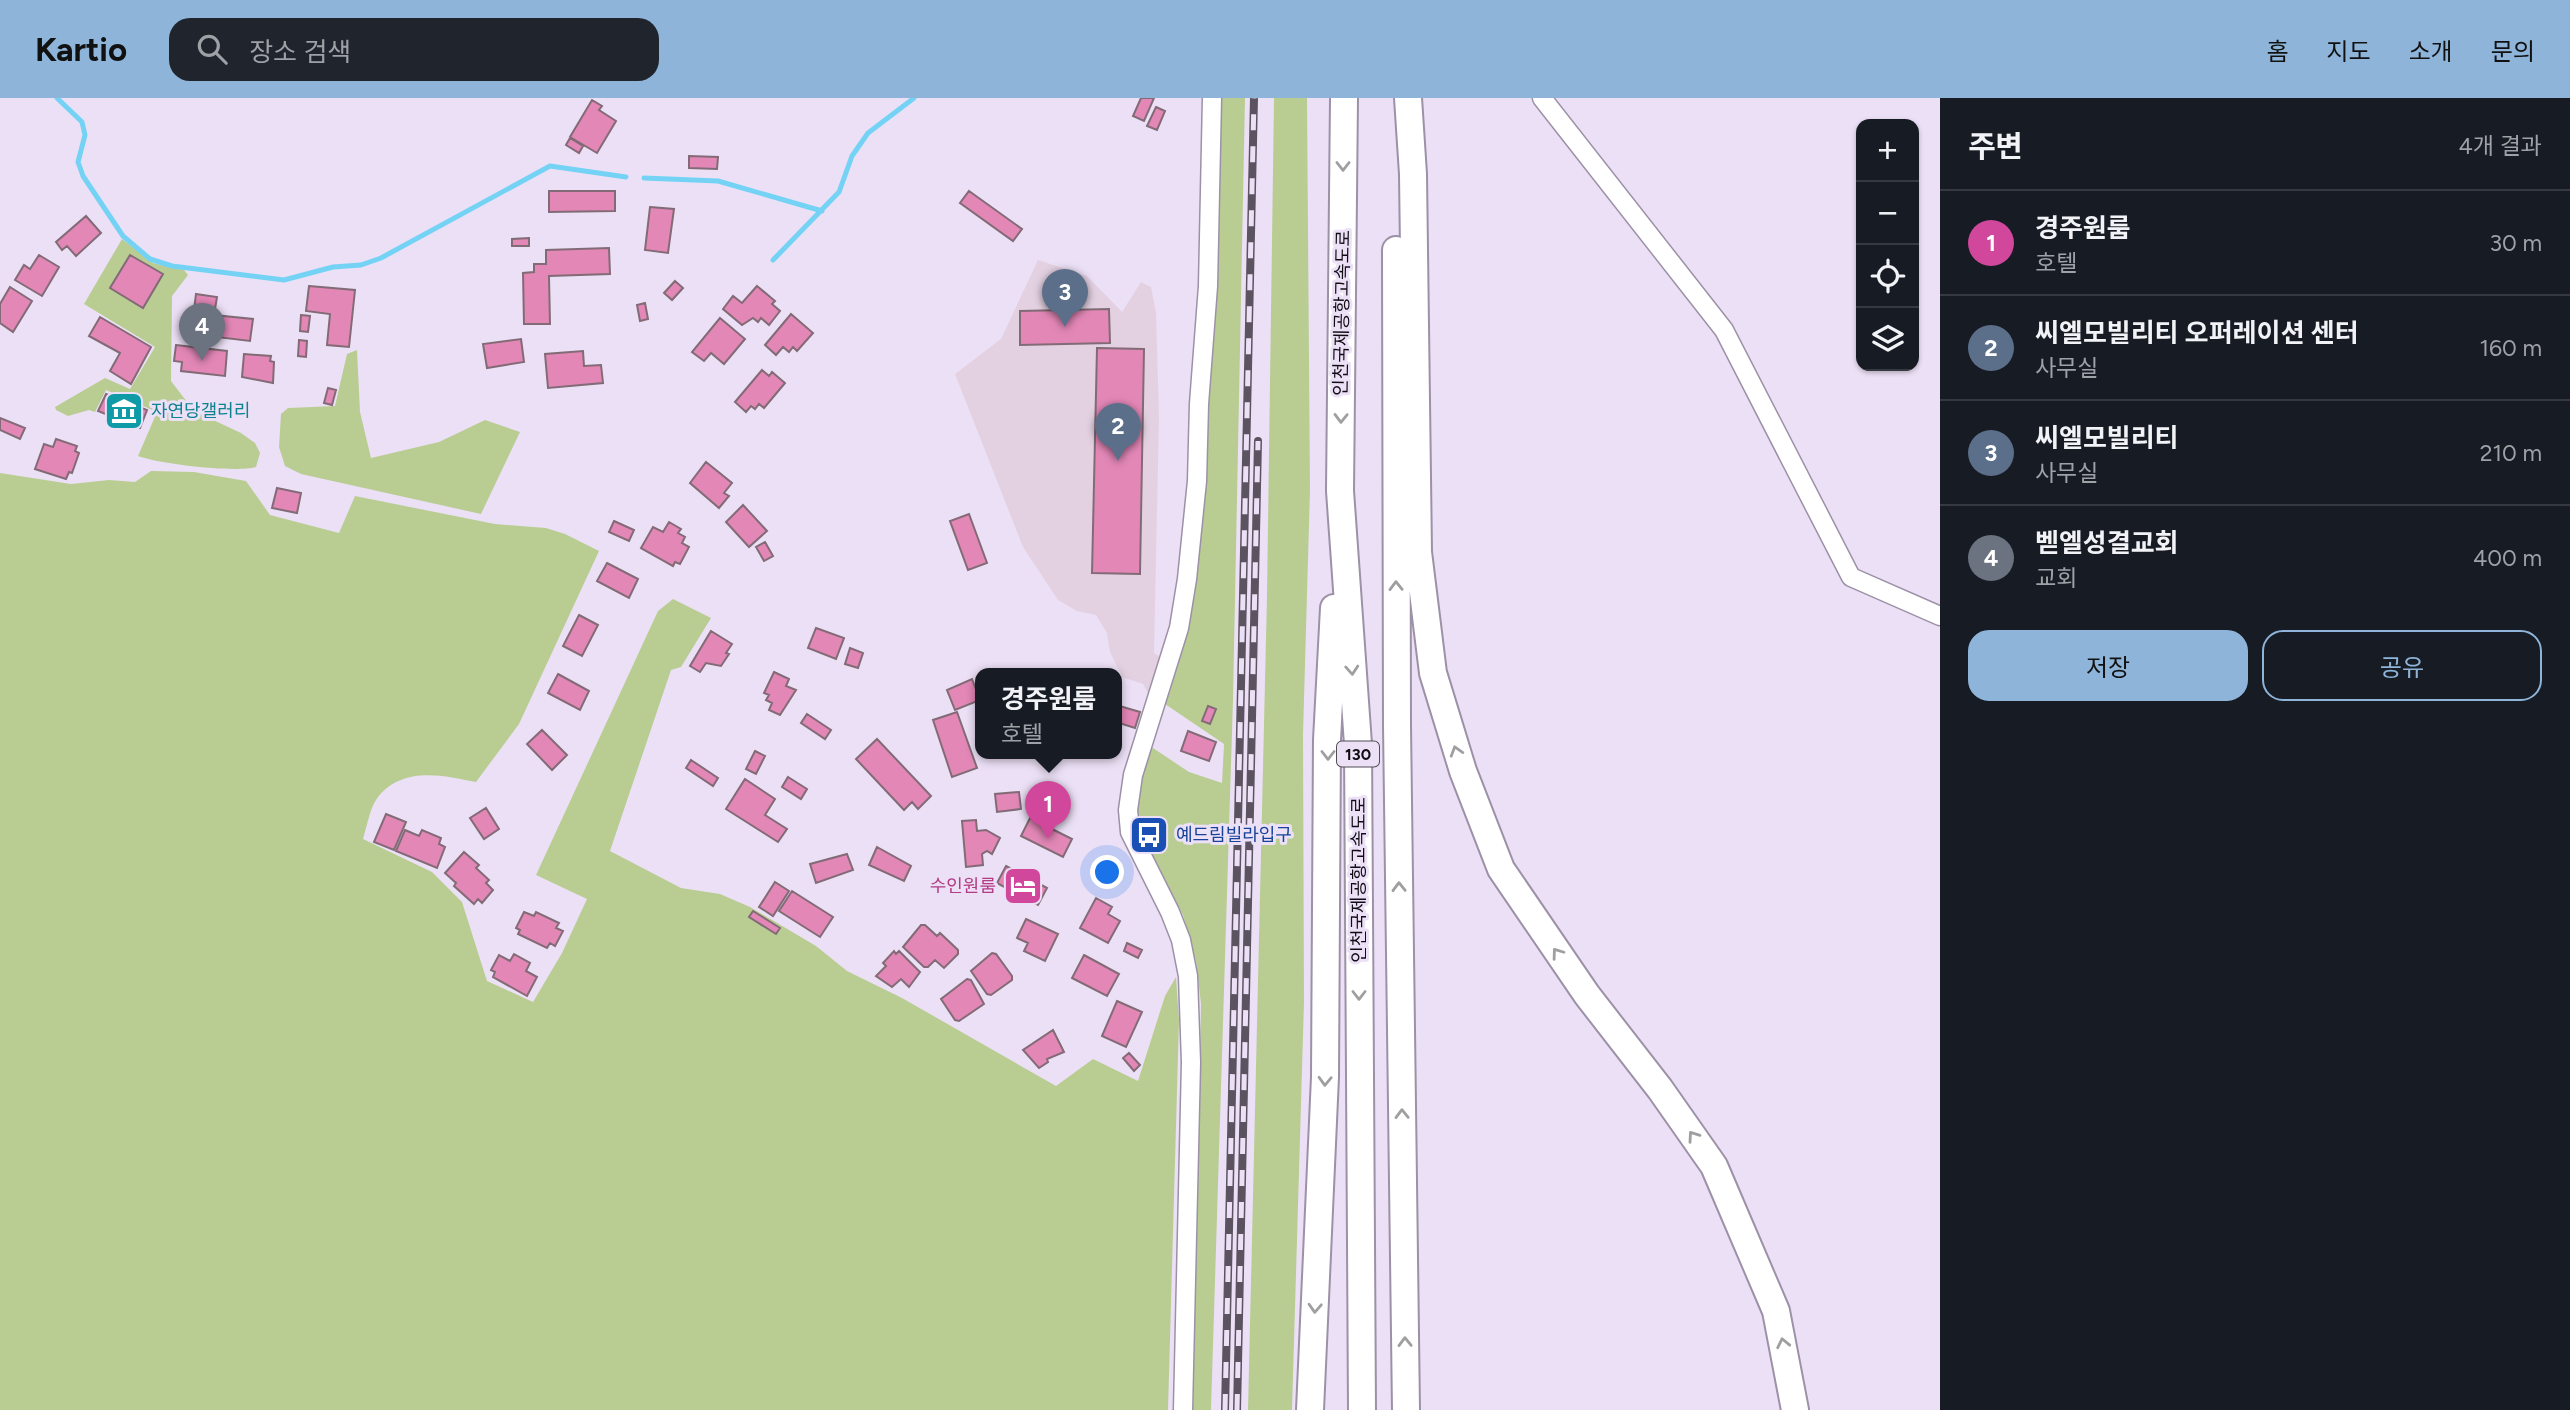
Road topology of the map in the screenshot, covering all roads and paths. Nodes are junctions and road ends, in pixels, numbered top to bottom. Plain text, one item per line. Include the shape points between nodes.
1 (1212, 98) edge
2 (1344, 98) edge
3 (1397, 98) edge
4 (1408, 98) edge
5 (1542, 98) edge
6 (1340, 491) junction
7 (1940, 616) edge
8 (1183, 1410) edge
9 (1310, 1410) edge
10 (1362, 1410) edge
11 (1406, 1410) edge
12 (1795, 1410) edge

1 - 8 street via 1208,286 1187,579 1179,628 1133,775 1128,810 1130,832 1181,940 1188,976 1191,1062
2 -> 6 highway, 인천국제공항고속도로 / 130
11 -> 3 highway, 130 via 1395,530
12 -> 4 highway via 1776,1311 1714,1166 1587,995 1501,869 1463,771 1433,673 1418,552
5 - 7 street via 1724,330 1851,577
6 -> 9 highway via 1327,740 1325,1077
6 -> 10 highway, 인천국제공항고속도로 / 130 via 1358,744

